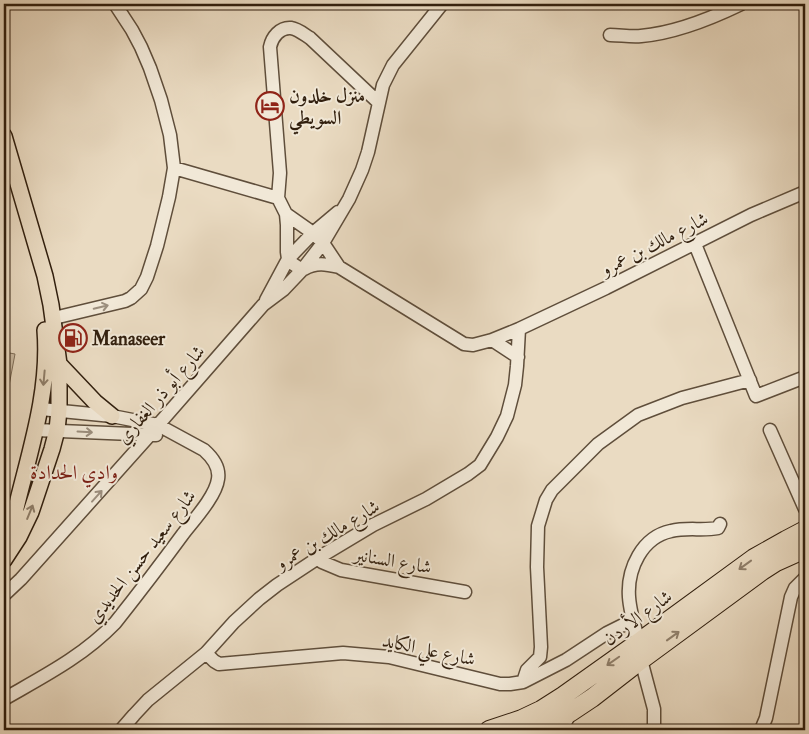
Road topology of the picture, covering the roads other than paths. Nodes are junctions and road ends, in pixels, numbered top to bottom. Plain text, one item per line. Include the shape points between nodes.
1 (115, 4) edge
2 (442, 4) edge
3 (741, 4) edge
4 (610, 35) dead end
5 (379, 103) junction
6 (4, 136) edge
7 (174, 168) junction
8 (805, 192) edge
9 (278, 198) junction
10 (344, 208) junction
11 (286, 214) junction
12 (313, 233) junction
13 (324, 243) junction
14 (694, 244) junction
15 (288, 259) junction
16 (39, 260) junction
17 (339, 266) junction
18 (302, 270) junction
19 (263, 305) junction
20 (54, 318) junction
21 (520, 328) junction
22 (492, 340) junction
23 (518, 357) junction
24 (59, 364) junction
25 (805, 377) edge
26 (750, 380) junction
27 (41, 409) junction
28 (59, 410) junction
29 (112, 416) junction
30 (36, 430) junction
31 (57, 430) junction
32 (154, 430) junction
33 (770, 430) dead end
34 (805, 509) edge
35 (720, 524) dead end
36 (805, 530) edge
37 (805, 549) edge
38 (5, 558) edge
39 (318, 558) junction
40 (805, 578) edge
41 (465, 592) dead end
42 (4, 595) edge
43 (633, 620) junction
44 (640, 651) junction
45 (206, 653) junction
46 (522, 682) junction
47 (4, 699) edge
48 (572, 712) junction
49 (121, 730) edge
50 (489, 730) edge
51 (531, 730) edge
52 (562, 730) edge
53 (654, 730) edge
54 (761, 730) edge

1 - 7 street via 150,68 170,136
2 - 5 street, شارع أبو ذر الغفاري via 394,65 383,85
3 - 4 street via 668,31 640,36
5 - 9 street via 310,38 292,28 280,31 270,46 280,173
5 - 10 street, شارع أبو ذر الغفاري via 368,152
6 - 16 main road
7 - 9 street
20 -> 7 street via 125,301 141,289 156,246
8 - 14 street, شارع مالك بن عمرو
9 - 11 street
10 - 12 street, شارع أبو ذر الغفاري
10 - 13 street, شارع أبو ذر الغفاري
11 - 12 street, شارع مالك بن عمرو
11 - 15 street
12 - 13 street, شارع مالك بن عمرو
12 - 15 street, شارع أبو ذر الغفاري
13 - 17 street, شارع مالك بن عمرو
13 - 18 street, شارع أبو ذر الغفاري
14 - 21 street, شارع مالك بن عمرو
14 - 26 street
15 - 18 street
15 - 19 street, شارع أبو ذر الغفاري
16 - 20 main road
16 -> 27 main road via 46,348
17 - 18 street, شارع مالك بن عمرو via 316,264
17 - 22 street, شارع مالك بن عمرو via 464,344
18 - 19 street, شارع أبو ذر الغفاري
19 - 32 street, شارع أبو ذر الغفاري
20 - 24 main road
21 - 22 street, شارع مالك بن عمرو
21 - 23 street, شارع مالك بن عمرو
22 - 23 street
23 - 39 street, شارع مالك بن عمرو via 507,416 480,465 439,492 373,525
24 - 28 main road
24 - 29 main road
25 - 26 street via 756,396
26 - 46 street via 682,398 638,415 598,444 552,490 538,526 540,657 527,670
27 - 28 street
27 - 30 main road
28 - 29 street
28 - 31 main road
29 - 32 street
30 - 31 street
30 - 38 main road
31 -> 32 street
38 -> 31 main road via 31,512
42 -> 32 street, شارع أبو ذر الغفاري via 22,579
32 - 47 street, شارع سعيد حسن الحديدي via 177,435 204,450 219,470 217,487 115,623 100,638 82,653
33 - 34 street
35 - 43 street via 710,530 672,530 648,542 634,564 630,580
36 -> 44 highway, شارع الأردن via 754,558
44 -> 37 highway, شارع الأردن via 776,562
39 - 41 street, شارع السنانير via 341,570
39 - 45 street, شارع مالك بن عمرو via 259,599
40 - 54 street via 791,597
43 - 44 street
43 - 46 street, شارع علي الكايد
44 - 48 highway, شارع الأردن via 592,698
44 -> 50 highway, شارع الأردن via 542,710
44 - 53 street via 654,708
45 - 46 street, شارع علي الكايد via 219,664 343,652 389,657 500,684
45 - 49 street, شارع مالك بن عمرو via 148,700
48 - 51 highway, شارع الأردن
48 - 52 street

